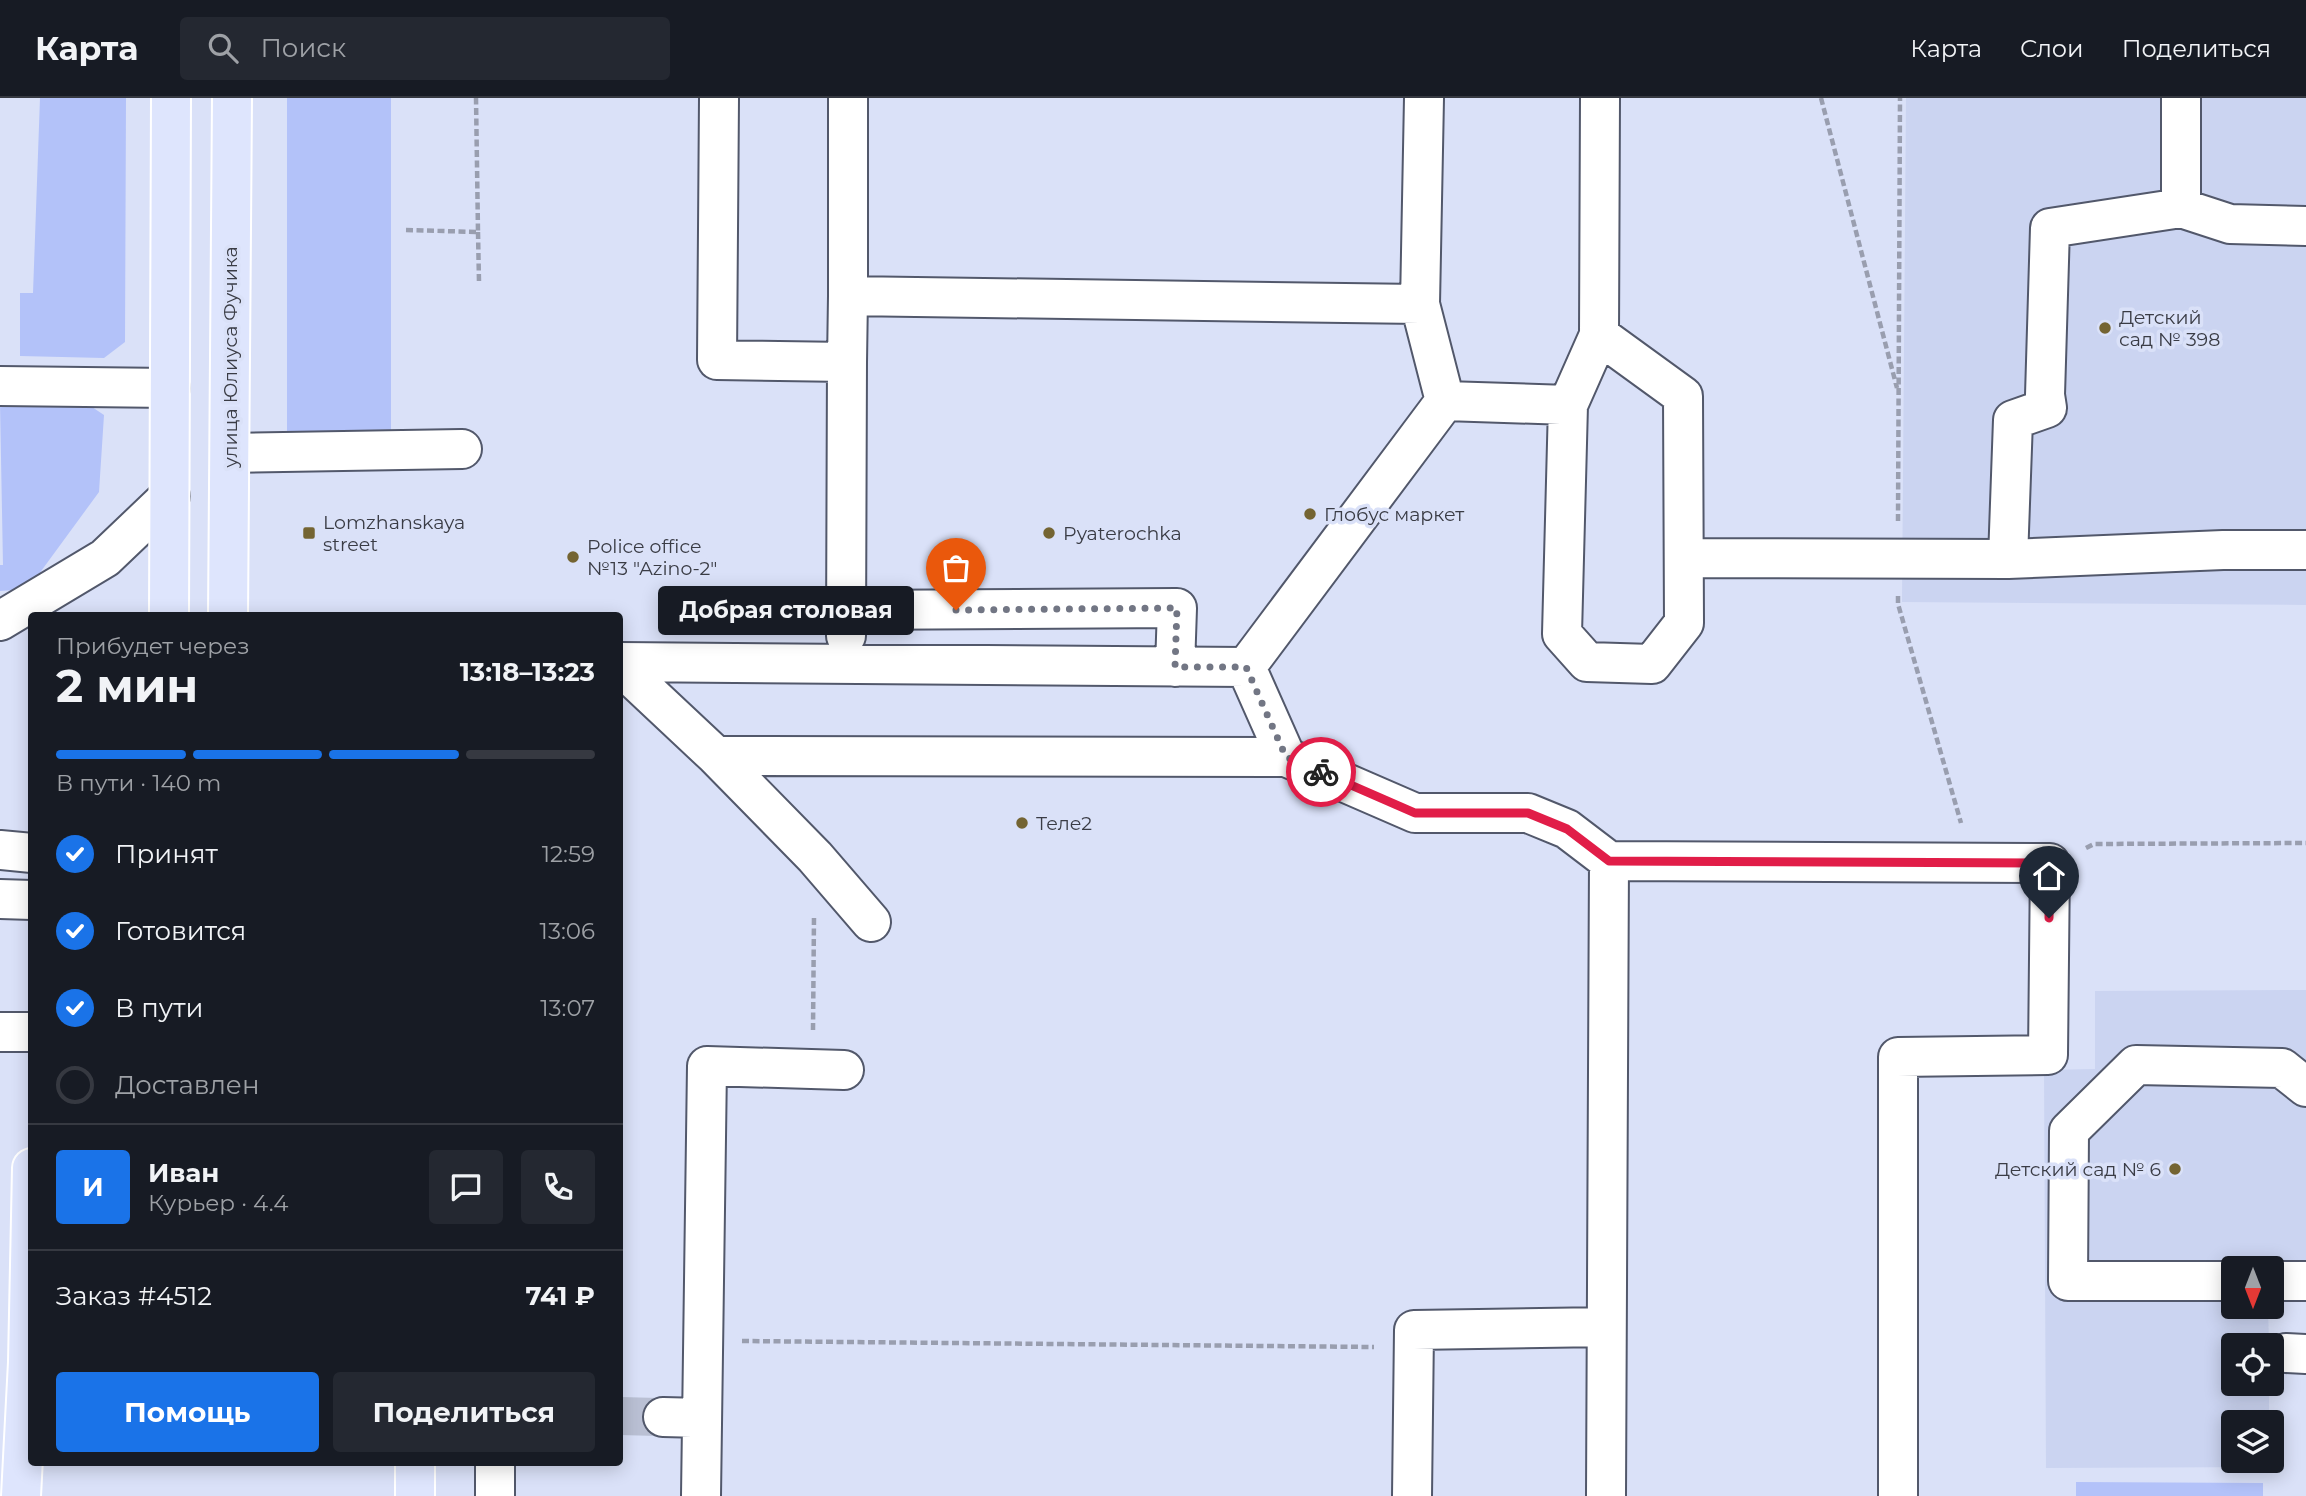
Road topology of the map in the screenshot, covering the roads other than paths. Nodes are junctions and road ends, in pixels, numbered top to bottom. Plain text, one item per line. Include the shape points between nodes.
1 (171, 98) edge
2 (232, 98) edge
3 (719, 98) edge
4 (848, 98) edge
5 (1424, 98) edge
6 (1600, 98) edge
7 (2181, 98) edge
8 (2181, 208) junction
9 (2306, 226) edge
10 (848, 296) junction
11 (1420, 304) junction
12 (1599, 335) junction
13 (847, 362) junction
14 (0, 386) edge
15 (170, 388) junction
16 (1444, 401) junction
17 (1568, 405) junction
18 (462, 449) dead end
19 (230, 453) junction
20 (170, 496) junction
21 (2306, 550) edge
22 (1684, 558) junction
23 (2008, 559) junction
24 (846, 610) junction
25 (169, 612) edge
26 (228, 612) edge
27 (0, 621) edge
28 (845, 663) junction
29 (623, 664) edge
30 (623, 667) edge
31 (1175, 667) junction
32 (1246, 667) junction
33 (716, 756) junction
34 (1286, 757) junction
35 (0, 850) edge
36 (28, 853) edge
37 (1609, 861) junction
38 (0, 899) edge
39 (28, 900) edge
40 (872, 922) dead end
41 (0, 1032) edge
42 (28, 1032) edge
43 (829, 1069) road end
44 (2306, 1087) edge
45 (2306, 1280) edge
46 (2221, 1281) edge
47 (2284, 1281) edge
48 (1606, 1327) junction
49 (28, 1362) edge
50 (663, 1417) tunnel mouth
51 (702, 1418) junction
52 (415, 1466) edge
53 (495, 1466) edge
54 (21, 1496) edge
55 (415, 1496) edge
56 (495, 1496) edge
57 (701, 1496) edge
58 (1412, 1496) edge
59 (1606, 1496) edge
60 (1898, 1496) edge

1 - 15 main road
2 - 19 main road, улица Юлиуса Фучика
3 - 13 street via 717,360
4 - 10 street
5 - 11 street
6 - 12 street
7 - 8 street
8 - 9 street via 2230,224
8 - 23 street via 2050,228 2047,408 2013,420
10 - 11 street
10 - 13 street
11 - 16 street
12 - 17 street
12 - 22 street via 1683,396
13 - 24 street
14 - 15 street
15 - 20 main road
16 - 17 street
16 - 32 street
17 - 22 street via 1562,634 1587,662 1652,663 1684,623
18 - 19 street
19 - 26 main road, улица Юлиуса Фучика
20 - 25 main road
20 - 27 street via 105,558
21 - 23 street
22 - 23 street
24 - 28 street
24 - 31 street via 1177,608
28 - 29 street
28 - 31 street
30 - 33 street
31 - 32 street
32 - 34 street
33 - 34 street
33 - 40 street
34 - 37 street via 1415,813 1528,813 1567,829
35 - 36 street
37 - 48 street
37 - 60 street via 2050,863 2048,1055 1898,1056
38 - 39 street
41 - 42 street
43 - 51 street via 707,1066
44 - 46 street via 2283,1068 2136,1065 2069,1131 2068,1281
45 - 47 street
48 - 58 street via 1414,1330
48 - 59 street
49 - 54 main road
50 - 51 street
51 - 57 street
52 - 55 main road
53 - 56 street

